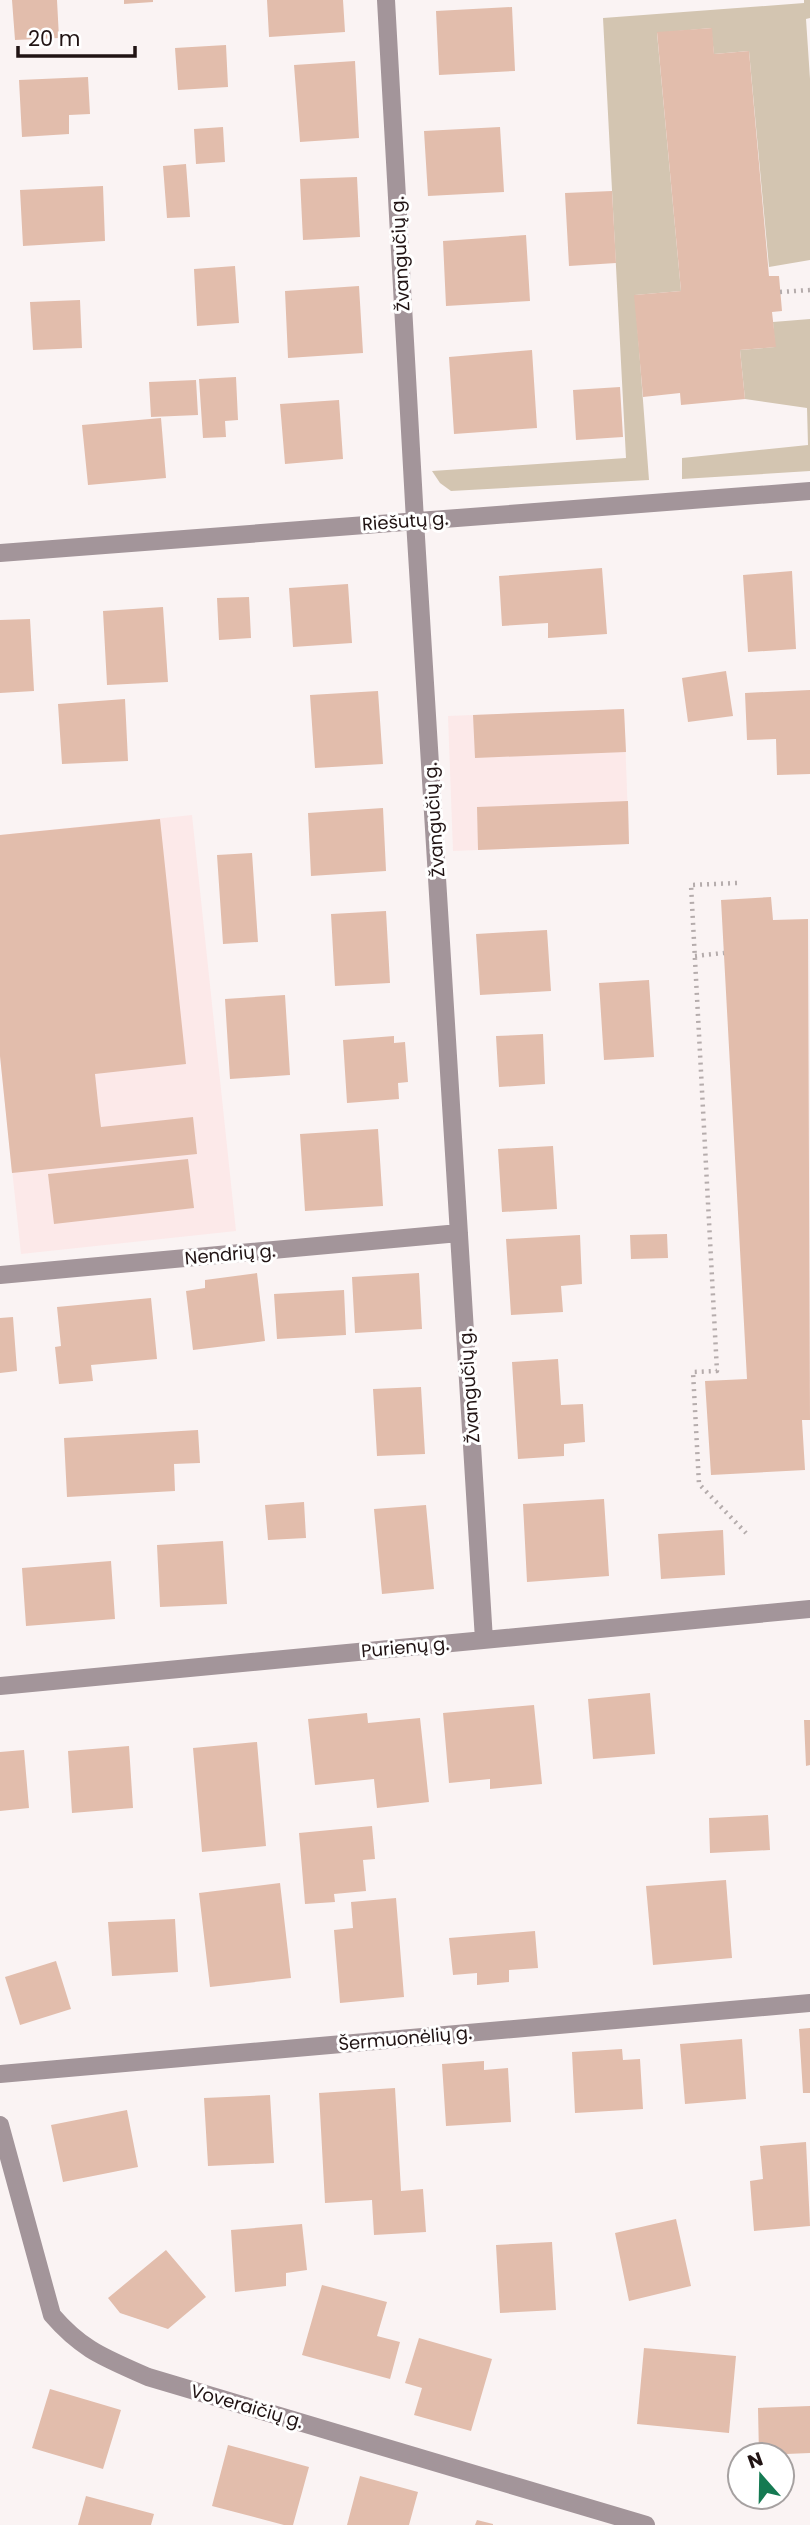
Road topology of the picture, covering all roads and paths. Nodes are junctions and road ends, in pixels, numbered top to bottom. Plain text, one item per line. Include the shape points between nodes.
1 (386, 0) edge
2 (810, 290) edge
3 (780, 292) dead end
4 (810, 491) edge
5 (415, 520) junction
6 (0, 553) edge
7 (737, 883) dead end
8 (724, 953) dead end
9 (695, 956) junction
10 (459, 1233) junction
11 (0, 1275) edge
12 (746, 1533) dead end
13 (810, 1609) edge
14 (484, 1640) junction
15 (0, 1686) edge
16 (810, 2003) edge
17 (0, 2074) edge
18 (0, 2126) edge
19 (646, 2525) edge

1 - 5 street, Žvangučių g.
2 - 3 path
4 - 5 street, Riešutų g.
5 - 6 street, Riešutų g.
5 - 10 street, Žvangučių g.
7 - 9 path via 691,884
8 - 9 path
9 - 12 path via 717,1371 693,1372 699,1484
10 - 11 street, Nendrių g.
10 - 14 street, Žvangučių g.
13 - 14 street, Purienų g.
14 - 15 street, Purienų g.
16 - 17 street, Šermuonėlių g.
18 - 19 street, Voveraičių g. via 52,2315 92,2352 148,2377

